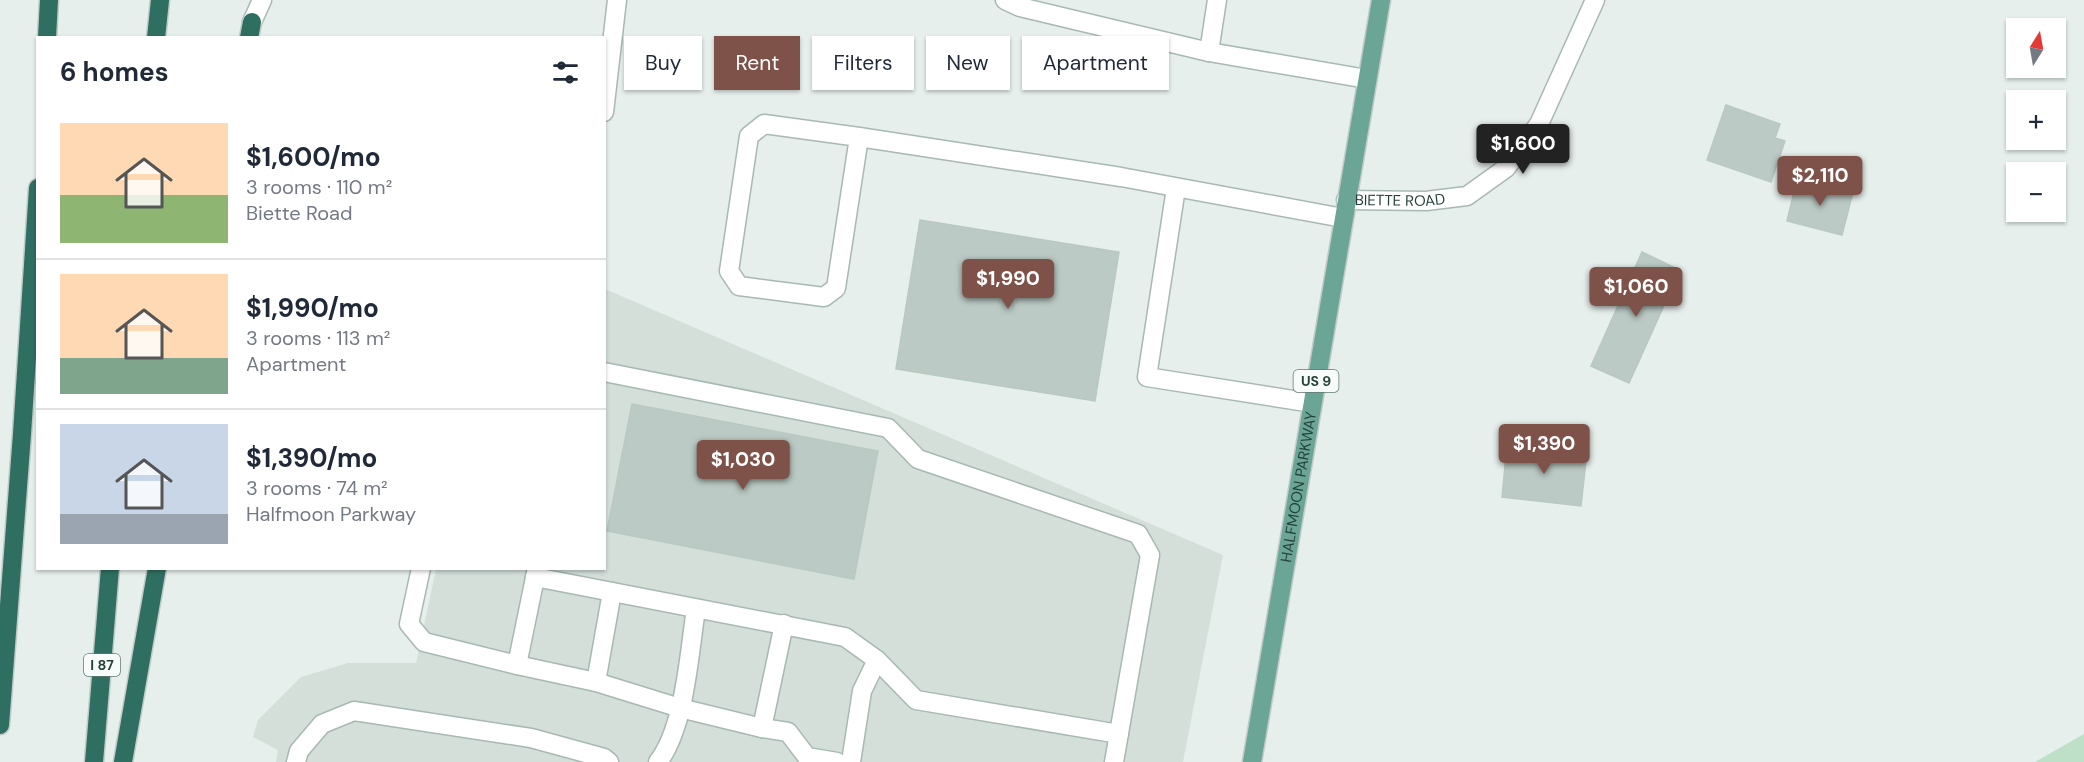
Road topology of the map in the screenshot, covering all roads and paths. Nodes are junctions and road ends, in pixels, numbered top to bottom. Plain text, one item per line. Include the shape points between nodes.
1 (49, 0) edge
2 (160, 0) edge
3 (255, 0) edge
4 (262, 0) edge
5 (617, 0) edge
6 (1005, 0) edge
7 (1217, 0) edge
8 (1381, 0) edge
9 (1595, 0) edge
10 (251, 30) edge
11 (47, 36) edge
12 (156, 36) edge
13 (1209, 52) junction
14 (1367, 79) junction
15 (606, 95) edge
16 (859, 137) junction
17 (1176, 188) junction
18 (1347, 200) junction
19 (36, 218) edge
20 (1343, 218) junction
21 (606, 372) edge
22 (1312, 403) junction
23 (110, 570) edge
24 (156, 570) edge
25 (421, 570) edge
26 (536, 573) edge
27 (612, 592) junction
28 (696, 609) junction
29 (784, 624) junction
30 (878, 660) junction
31 (517, 664) junction
32 (596, 682) junction
33 (680, 708) junction
34 (0, 725) edge
35 (762, 728) junction
36 (1119, 734) junction
37 (806, 759) edge
38 (94, 762) edge
39 (123, 762) edge
40 (296, 762) edge
41 (609, 762) edge
42 (657, 762) edge
43 (837, 762) edge
44 (851, 762) edge
45 (1114, 762) edge
46 (1252, 762) edge

1 - 11 highway
2 - 12 highway
3 - 10 street
4 - 10 street
5 - 15 street
6 - 13 street via 1020,7
7 - 13 street
8 - 14 main road, HALFMOON PARKWAY / US 9
9 - 18 street, BIETTE ROAD via 1539,124 1506,168 1467,196 1426,201
13 - 14 street
14 - 18 main road, HALFMOON PARKWAY / US 9
16 - 16 street via 836,288 824,297 739,286 729,271 749,136 764,124
16 - 17 street
17 - 20 street
17 - 22 street via 1147,377
18 - 20 main road, HALFMOON PARKWAY / US 9
19 - 34 highway
20 - 22 main road, HALFMOON PARKWAY / US 9
21 - 36 street via 888,428 918,459 1138,534 1150,555
22 - 46 main road, HALFMOON PARKWAY / US 9
23 - 38 highway, I 87
24 - 39 highway
25 - 31 street via 410,624 424,642
26 - 27 street
26 - 31 street
27 - 28 street
27 - 32 street
28 - 29 street
28 - 33 street
29 - 30 street via 845,637
29 - 35 street
30 - 36 street via 916,700
30 - 44 street via 862,691
31 - 32 street
32 - 33 street
33 - 35 street
33 - 42 street via 668,749
35 - 37 street via 788,732
36 - 45 street
37 - 43 street
40 - 41 street via 298,751 322,724 354,711 531,738

